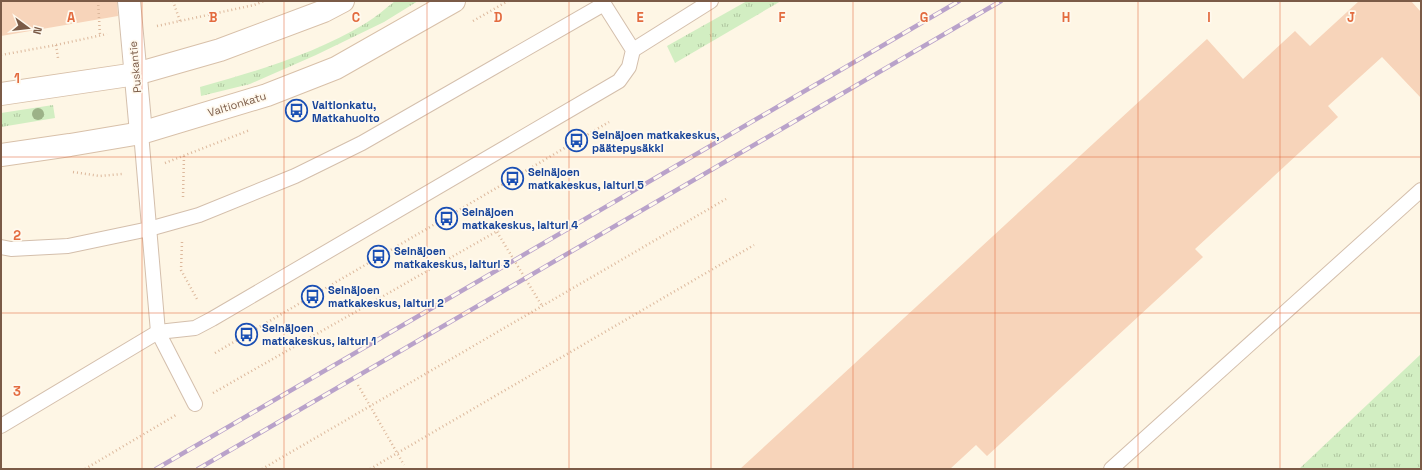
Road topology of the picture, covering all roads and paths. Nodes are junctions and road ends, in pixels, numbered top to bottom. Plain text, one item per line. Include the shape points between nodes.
1 (98, 1) edge
2 (129, 1) edge
3 (173, 1) edge
4 (264, 1) edge
5 (343, 1) edge
6 (454, 1) edge
7 (711, 1) edge
8 (607, 3) edge
9 (633, 50) junction
10 (1, 55) edge
11 (136, 74) junction
12 (1, 94) edge
13 (609, 122) dead end
14 (141, 133) junction
15 (1, 155) edge
16 (184, 156) dead end
17 (1421, 190) edge
18 (726, 199) dead end
19 (183, 220) junction
20 (515, 221) dead end
21 (149, 229) junction
22 (497, 232) junction
23 (754, 245) dead end
24 (1, 246) edge
25 (542, 306) junction
26 (195, 328) junction
27 (158, 332) junction
28 (215, 353) dead end
29 (358, 385) dead end
30 (195, 404) junction
31 (370, 406) junction
32 (1, 426) edge
33 (397, 453) junction
34 (404, 465) dead end
35 (85, 469) edge
36 (262, 469) edge
37 (370, 469) edge
38 (1111, 469) edge

1 - 10 path via 100,35
2 - 11 main road, Puskantie
3 - 4 path via 180,22
5 - 11 main road via 324,11 220,50
6 - 14 main road, Valtionkatu via 336,68 267,95
7 - 9 lane
8 - 9 lane
8 - 19 lane via 362,143 296,176
9 - 26 lane via 629,67 619,81
11 - 12 main road
11 - 14 main road, Puskantie
13 - 28 path
14 - 15 main road, Valtionkatu
14 - 21 lane
16 - 19 path
17 - 38 lane
18 - 25 path
19 - 21 lane
19 - 26 path via 181,270 198,299
20 - 22 path
21 - 24 lane via 68,246 11,249
21 - 27 lane
22 - 25 path
22 - 30 path
23 - 33 path
25 - 31 path
26 - 27 lane
27 - 30 lane
27 - 32 lane
29 - 31 path
30 - 35 path
31 - 33 path
31 - 36 path
33 - 34 path
33 - 37 path

